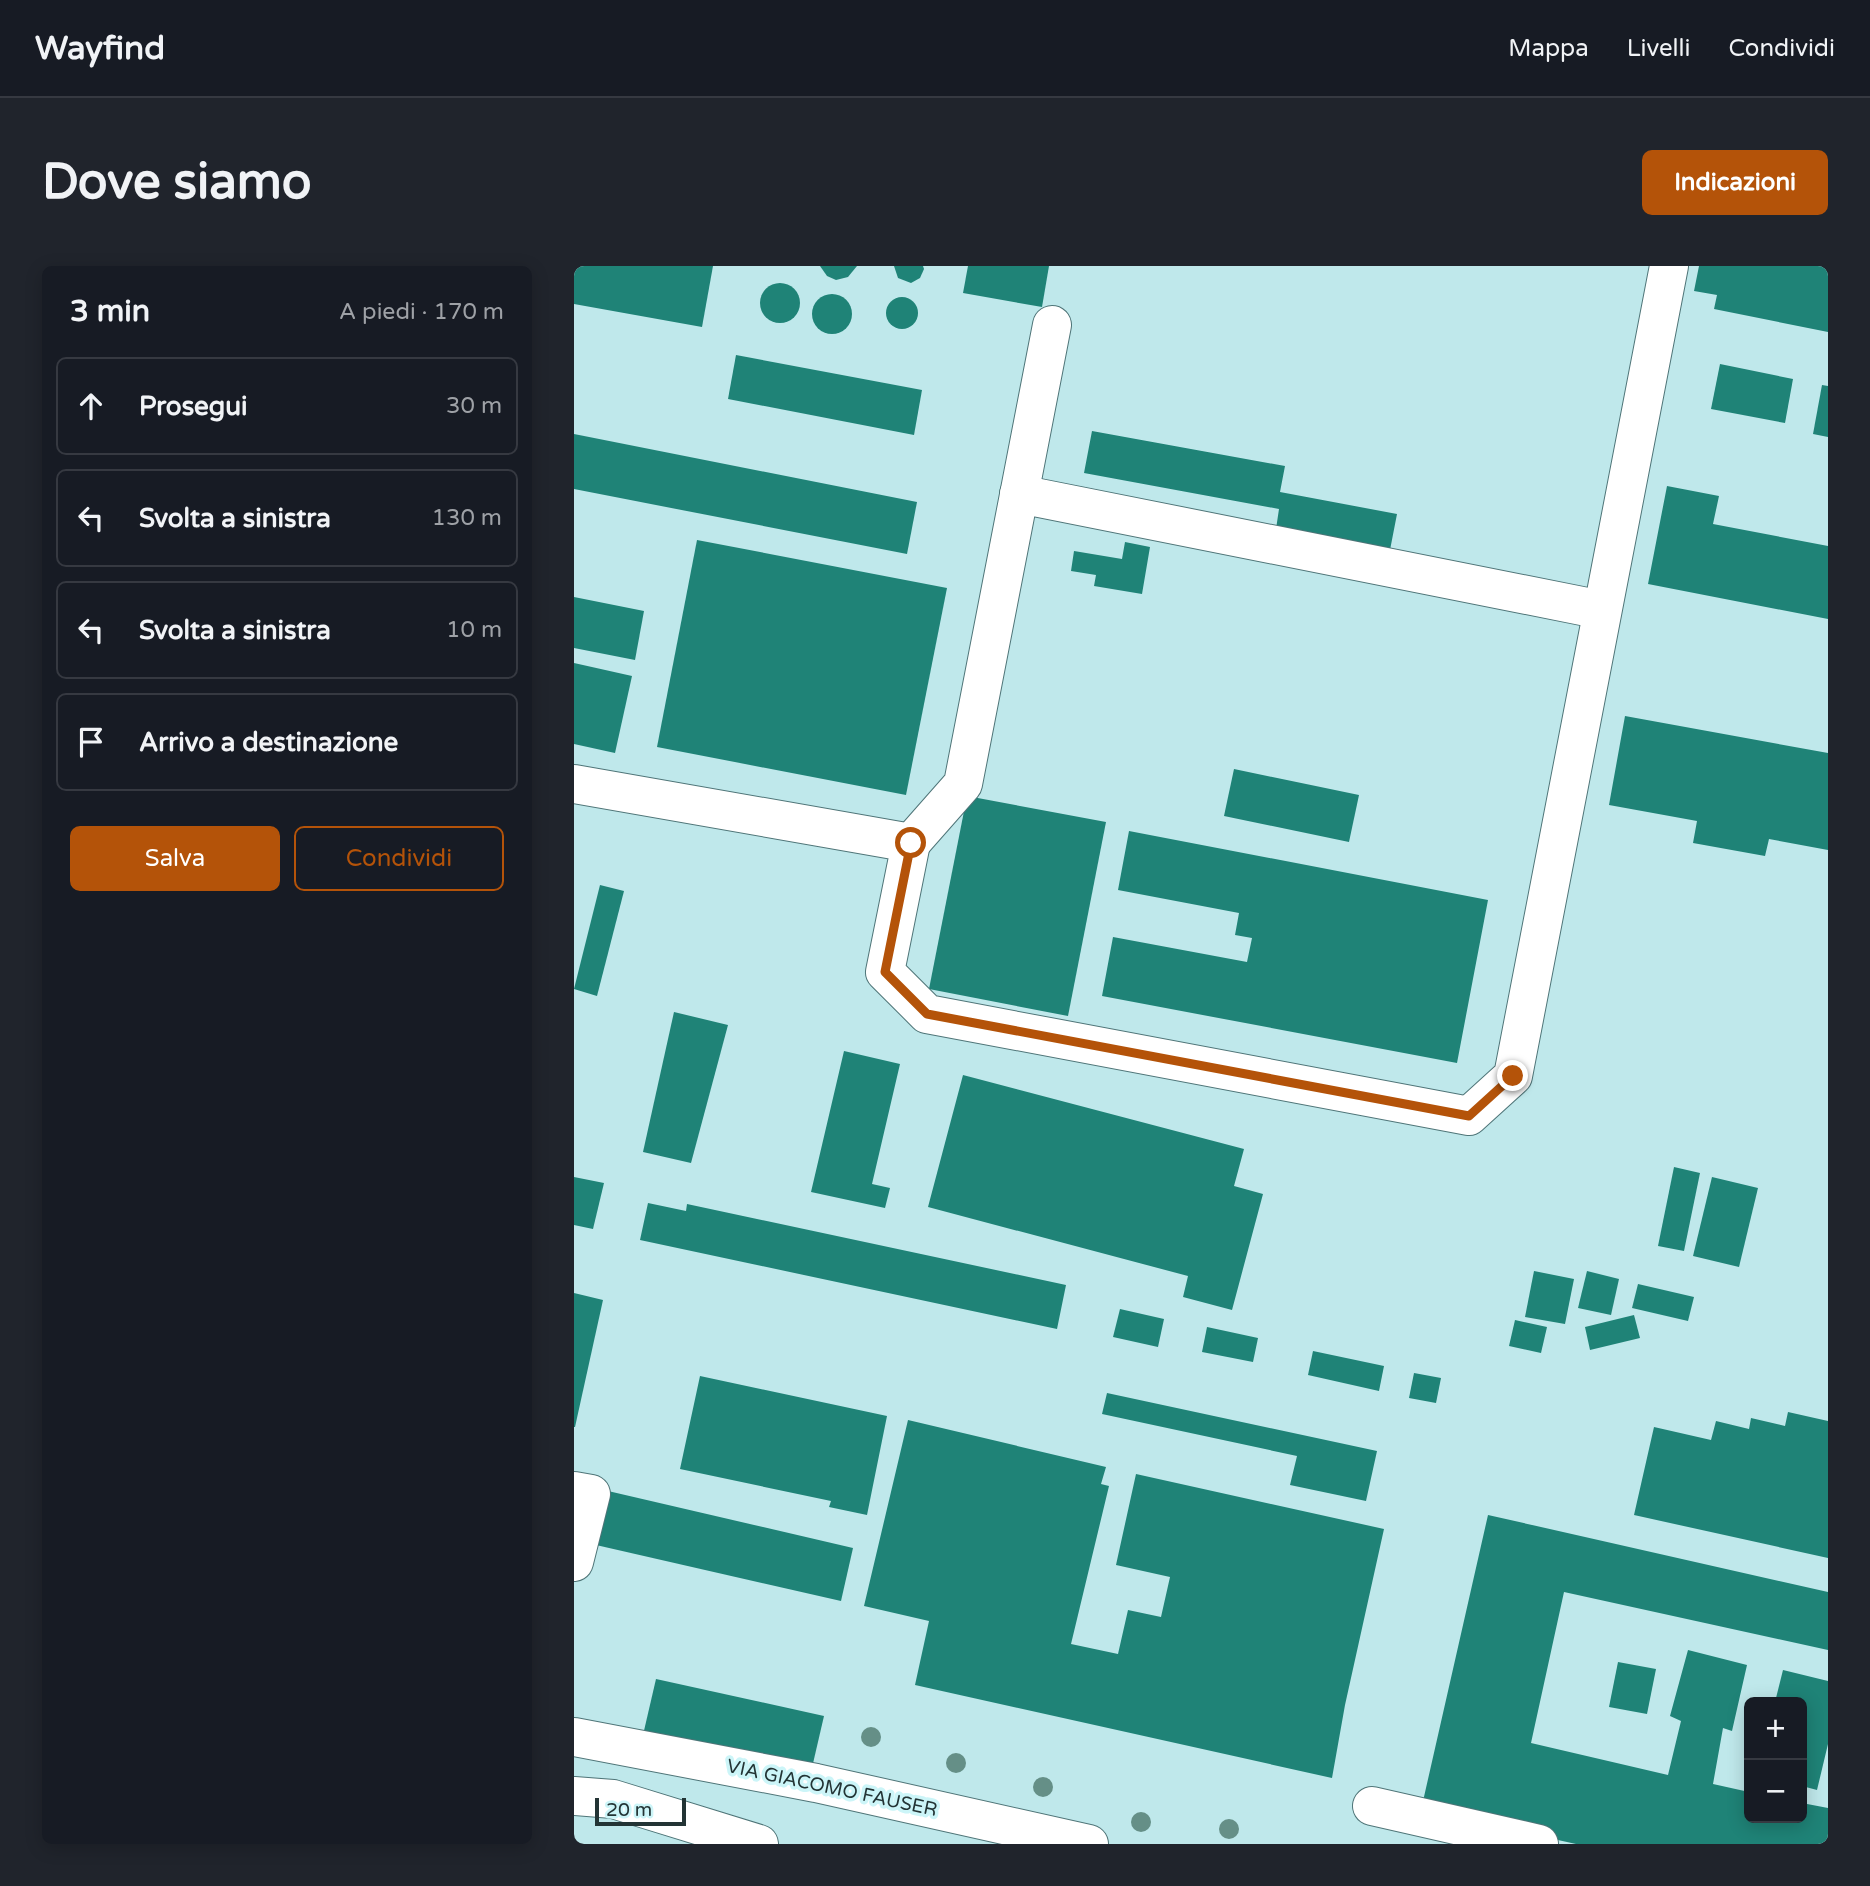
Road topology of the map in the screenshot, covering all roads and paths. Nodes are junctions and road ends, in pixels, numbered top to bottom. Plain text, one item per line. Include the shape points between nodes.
1 (1668, 266) edge
2 (1052, 325) dead end
3 (1020, 494) junction
4 (1602, 610) junction
5 (574, 783) edge
6 (911, 843) junction
7 (574, 1491) edge
8 (574, 1562) edge
9 (574, 1737) edge
10 (574, 1796) edge
11 (1372, 1807) dead end
12 (759, 1844) edge
13 (1089, 1844) edge
14 (1539, 1844) edge

1 - 4 street
2 - 3 street
3 - 4 street
3 - 6 street via 963,784
4 - 6 street via 1513,1076 1469,1116 927,1014 885,972
5 - 6 street
7 - 8 street via 590,1494
9 - 13 street, VIA GIACOMO FAUSER via 816,1783
10 - 12 street via 613,1799
11 - 14 street

